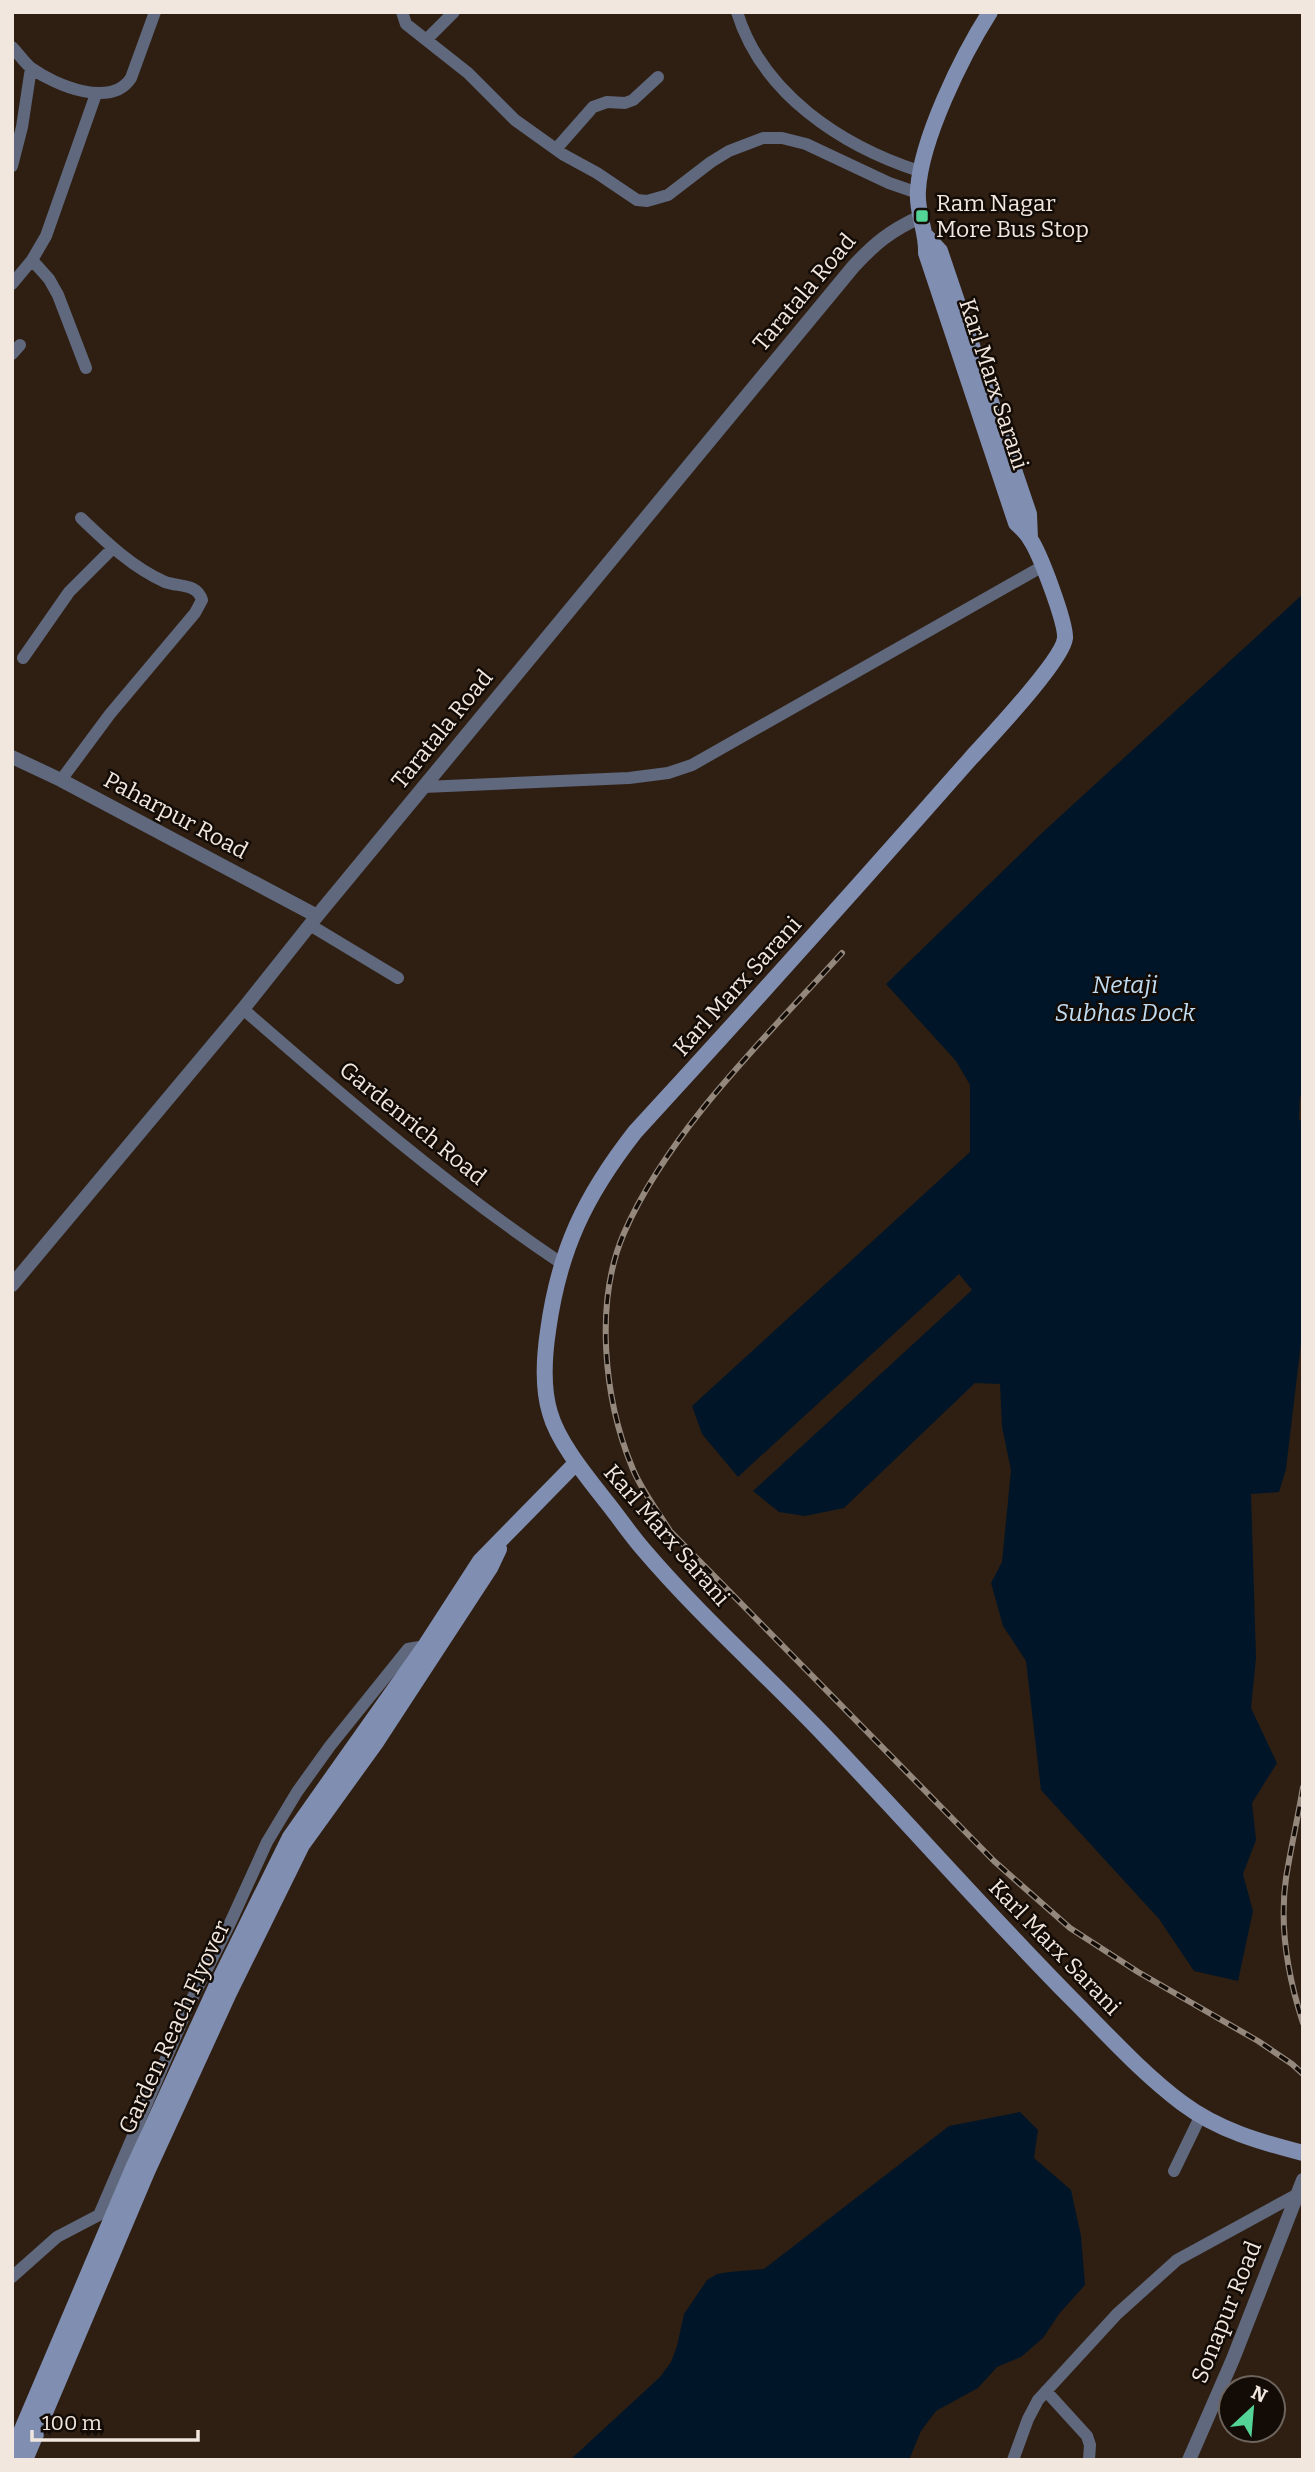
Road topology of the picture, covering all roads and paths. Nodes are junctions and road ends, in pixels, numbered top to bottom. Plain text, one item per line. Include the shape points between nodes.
1 (155, 12) edge
2 (402, 12) edge
3 (454, 12) edge
4 (737, 12) edge
5 (990, 12) edge
6 (427, 39) junction
7 (12, 47) edge
8 (31, 68) junction
9 (659, 77) dead end
10 (96, 94) junction
11 (556, 149) junction
12 (12, 166) edge
13 (919, 171) junction
14 (918, 193) junction
15 (920, 217) junction
16 (32, 260) junction
17 (12, 284) edge
18 (86, 368) dead end
19 (81, 518) dead end
20 (113, 548) junction
21 (1043, 566) junction
22 (23, 658) dead end
23 (12, 757) edge
24 (61, 780) junction
25 (424, 787) junction
26 (313, 921) junction
27 (398, 978) dead end
28 (243, 1009) junction
29 (561, 1263) junction
30 (12, 1285) edge
31 (576, 1463) junction
32 (429, 1650) junction
33 (1202, 2115) junction
34 (1303, 2153) edge
35 (1174, 2171) dead end
36 (1303, 2180) edge
37 (1296, 2195) junction
38 (12, 2277) edge
39 (1046, 2391) junction
40 (12, 2453) edge
41 (25, 2460) edge
42 (1013, 2460) edge
43 (1089, 2460) edge
44 (1189, 2460) edge

1 - 10 street via 131,78 113,92
2 - 6 street via 406,24
3 - 6 street
4 - 13 street via 745,37 765,68 800,106 888,161
5 - 13 main road, Karl Marx Sarani via 952,84
6 - 11 street via 515,120
7 - 8 street
8 - 10 street
8 - 12 street
9 - 11 street via 633,100 593,107
10 - 16 street via 46,236
11 - 14 street via 637,200 668,195 729,151 763,138 806,144
13 - 14 main road, Karl Marx Sarani
14 - 15 main road, Karl Marx Sarani
15 - 21 main road, Karl Marx Sarani via 927,237 926,254 1002,484 1016,523
15 - 25 street, Taratala Road via 892,229 853,267
16 - 17 street
16 - 18 street via 50,279
19 - 20 street
20 - 22 street via 69,592
20 - 24 street via 166,582 194,589 200,593 201,605
21 - 25 street via 692,765 629,778
21 - 29 main road, Karl Marx Sarani via 1063,625 1062,648 949,783 635,1132 588,1200
23 - 24 street, Paharpur Road
24 - 26 street, Paharpur Road
25 - 26 street, Taratala Road
26 - 27 street
26 - 28 street, Taratala Road
28 - 29 street, Gardenrich Road via 456,1187
28 - 30 street, Taratala Road
29 - 31 main road, Karl Marx Sarani via 544,1376 550,1414
31 - 32 main road via 503,1539 490,1568
31 - 33 main road, Karl Marx Sarani via 643,1549 825,1735 1045,1972 1143,2071
32 - 38 street via 408,1649 330,1746 267,1842 179,2027 99,2215 57,2237
32 - 40 main road, Garden Reach Flyover via 363,1731 289,1838 134,2166
32 - 41 main road, Garden Reach Flyover via 377,1741 302,1845 147,2172
33 - 34 main road, Karl Marx Sarani via 1248,2139
33 - 35 street
36 - 37 street, Sonapur Road
37 - 39 street via 1177,2260 1117,2314
37 - 44 street, Sonapur Road
39 - 42 street via 1028,2418
39 - 43 street via 1087,2436

